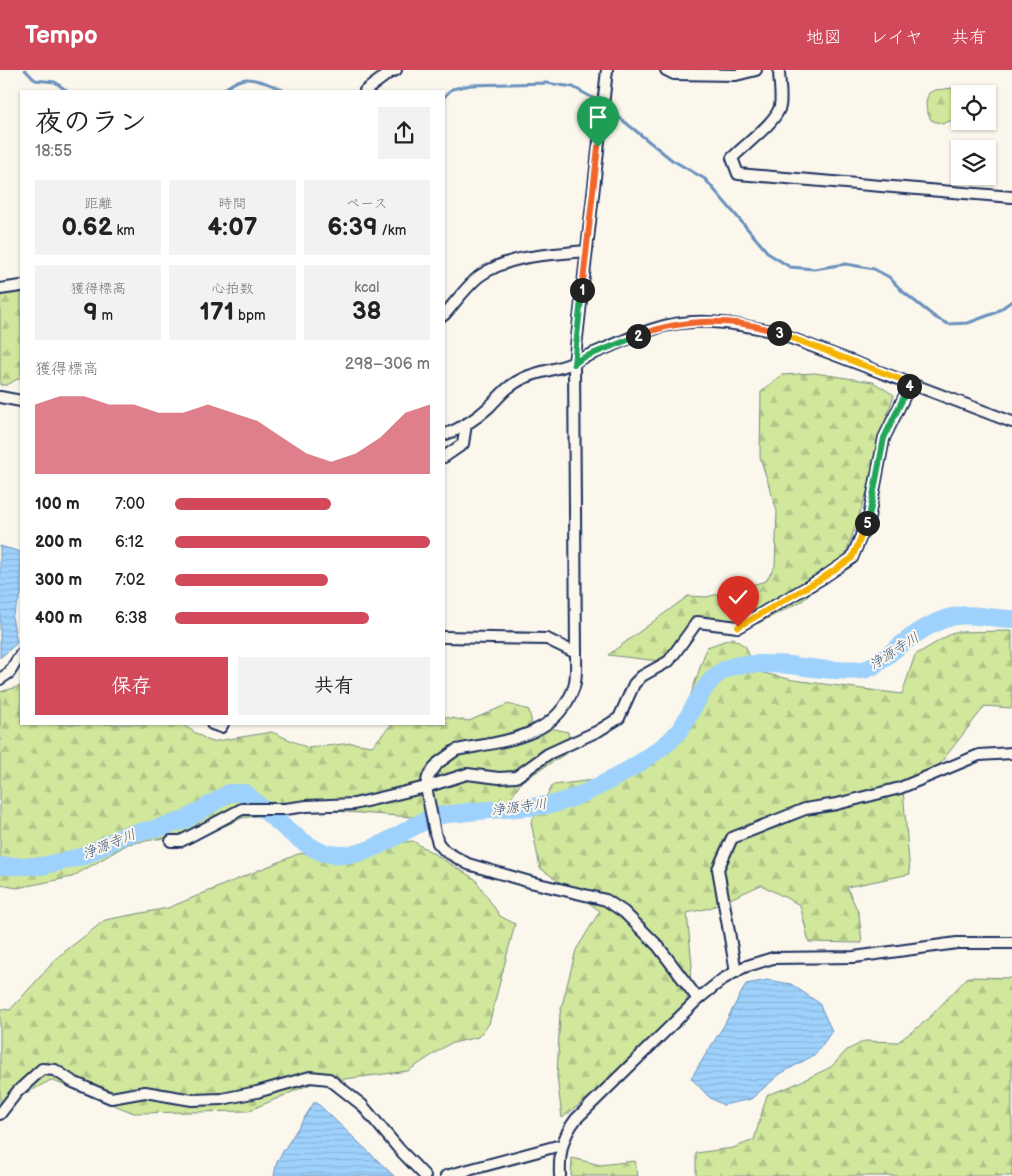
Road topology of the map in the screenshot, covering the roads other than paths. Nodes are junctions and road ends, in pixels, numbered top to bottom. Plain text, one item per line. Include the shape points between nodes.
1 (396, 70) edge
2 (607, 70) edge
3 (666, 70) edge
4 (756, 70) edge
5 (779, 70) edge
6 (366, 90) edge
7 (1012, 197) edge
8 (586, 251) junction
9 (20, 286) edge
10 (0, 289) edge
11 (445, 314) edge
12 (574, 364) junction
13 (910, 383) junction
14 (0, 397) edge
15 (20, 402) edge
16 (1012, 422) edge
17 (466, 424) junction
18 (445, 435) edge
19 (445, 456) edge
20 (445, 637) edge
21 (576, 653) junction
22 (20, 656) edge
23 (0, 679) edge
24 (1012, 753) edge
25 (426, 791) junction
26 (171, 841) dead end
27 (1012, 943) edge
28 (736, 972) junction
29 (698, 999) junction
30 (0, 1114) edge
31 (561, 1145) junction
32 (425, 1176) edge
33 (446, 1176) edge
34 (560, 1176) edge

1 - 6 street
2 - 8 street
3 - 4 street via 674,74 736,75
5 - 7 street via 780,107 766,128 732,158 738,174
8 - 11 street via 505,262 479,276
8 - 12 street
9 - 10 street
12 - 13 street via 655,329 714,322 772,331
12 - 17 street via 525,377 505,389 489,407
12 - 21 street
13 - 16 street
13 - 25 street via 884,438 869,517 852,558 738,627 697,622 669,661 634,684 619,718 548,754 516,778 467,774
14 - 15 street
17 - 18 street
17 - 19 street via 463,444
20 - 21 street via 547,639
21 - 25 street via 574,686 556,717 527,736 456,750 438,763 428,777
22 - 23 street via 9,673
24 - 28 street via 979,755 900,788 805,809 732,838 718,869
25 - 26 street via 354,804 242,810 181,841
25 - 29 street via 438,843 445,851 468,864 606,900 624,912 658,946
27 - 28 street via 957,943 854,957 773,958
28 - 29 street
29 - 31 street via 589,1105 567,1130
30 - 32 street via 17,1092 42,1069 55,1070 73,1082 111,1098 145,1092 192,1100 222,1099 310,1077 329,1079 362,1105
31 - 33 street
31 - 34 street

